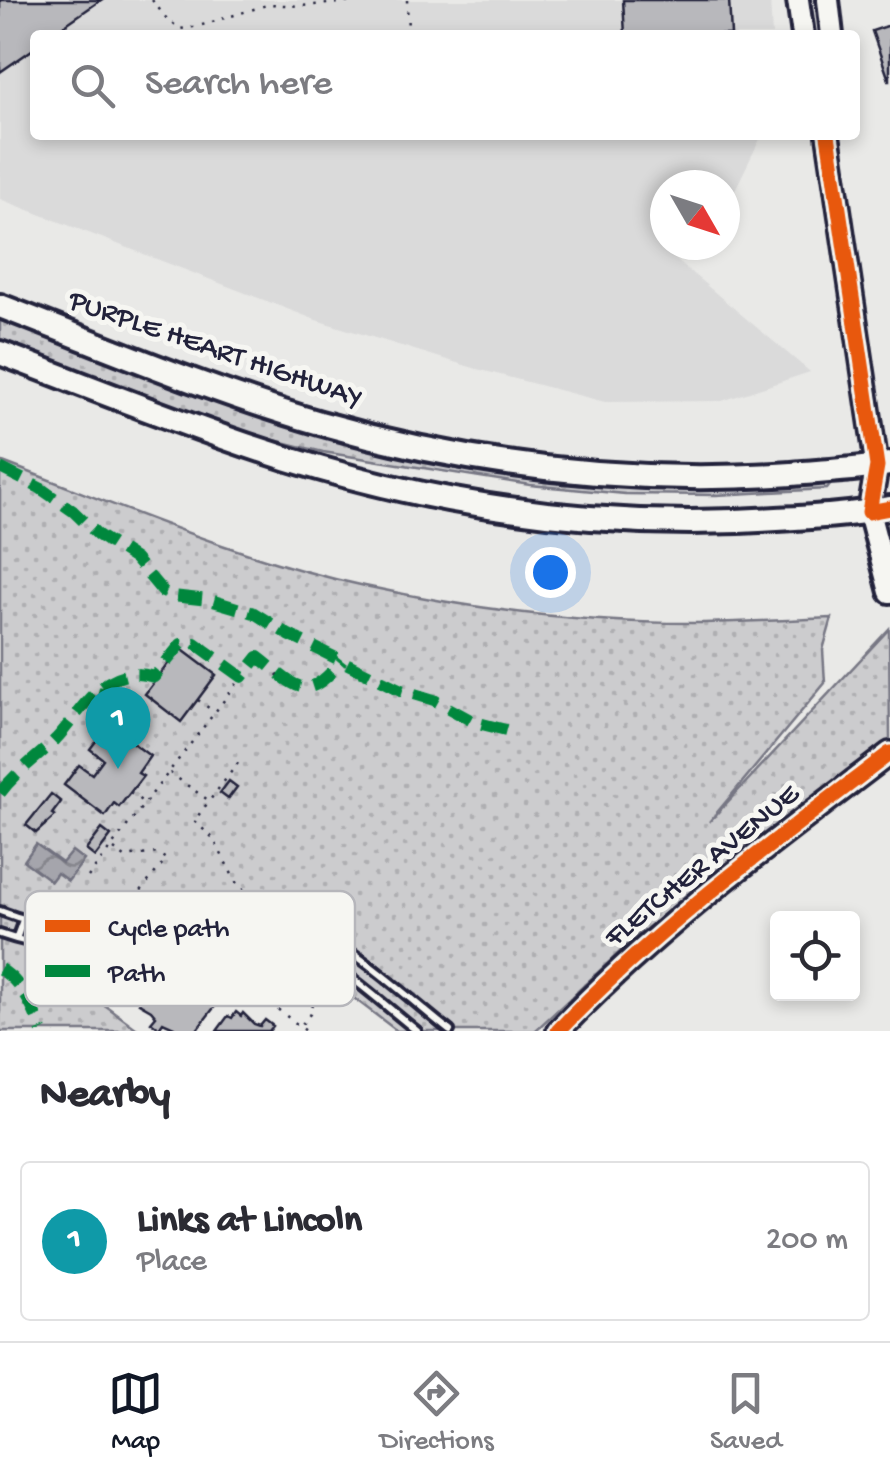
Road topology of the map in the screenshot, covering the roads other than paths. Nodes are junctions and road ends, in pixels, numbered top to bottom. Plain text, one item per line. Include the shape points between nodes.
1 (798, 0) edge
2 (828, 0) edge
3 (802, 30) edge
4 (831, 30) edge
5 (830, 140) edge
6 (0, 306) edge
7 (0, 353) edge
8 (886, 470) edge
9 (880, 510) edge
10 (890, 592) edge
11 (890, 753) edge
12 (0, 912) edge
13 (22, 920) junction
14 (25, 920) edge
15 (0, 934) edge
16 (16, 939) junction
17 (25, 941) edge
18 (355, 957) edge
19 (355, 983) edge
20 (417, 1031) edge
21 (450, 1031) edge
22 (558, 1031) edge

1 - 3 main road
2 - 4 main road
5 - 8 main road
6 - 8 main road, PURPLE HEART HIGHWAY via 259,404 452,455 589,474 707,478
7 - 9 main road via 256,449 496,508 689,523
8 - 9 main road
9 - 10 main road
11 - 22 main road, FLETCHER AVENUE via 678,917
12 - 13 lane
13 - 14 lane
13 - 16 lane
15 - 16 lane
16 - 17 lane
18 - 21 lane
19 - 20 lane

